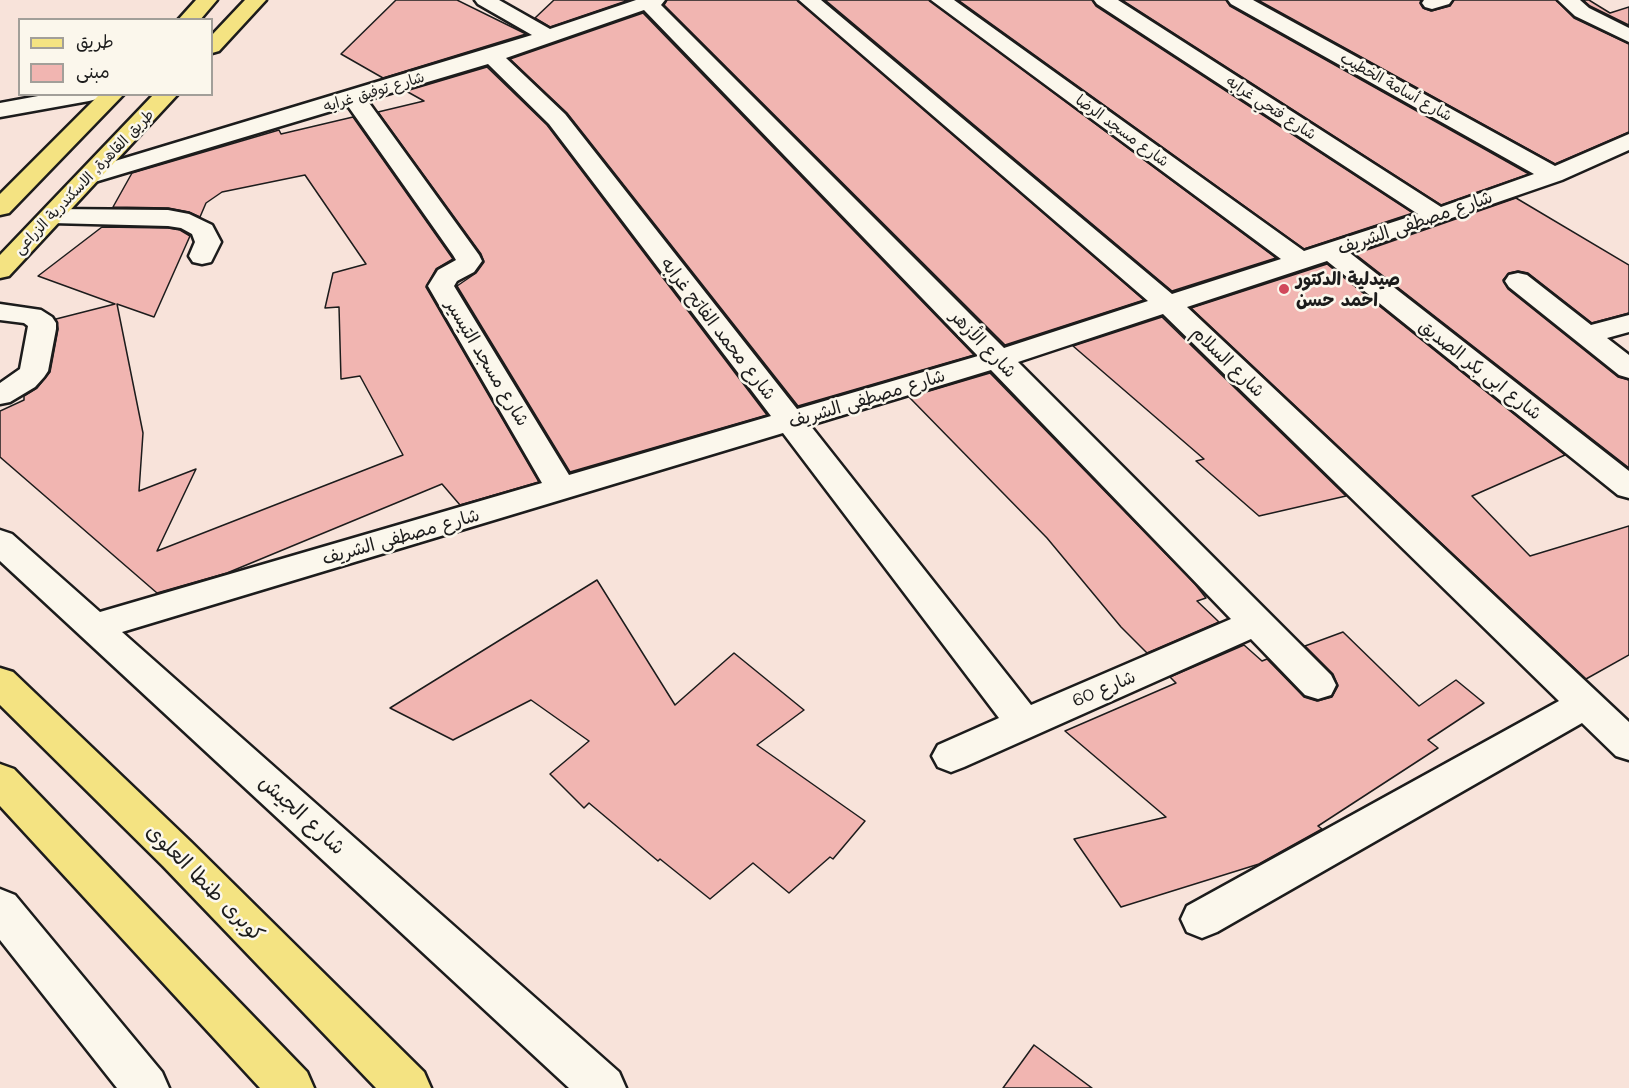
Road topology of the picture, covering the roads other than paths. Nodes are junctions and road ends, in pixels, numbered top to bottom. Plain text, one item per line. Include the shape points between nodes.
1 (207, 0) edge
2 (256, 0) edge
3 (485, 0) edge
4 (808, 0) edge
5 (941, 0) edge
6 (1104, 0) edge
7 (1239, 0) edge
8 (1568, 0) edge
9 (651, 1) edge
10 (190, 18) edge
11 (549, 36) junction
12 (1629, 36) edge
13 (213, 46) edge
14 (492, 56) junction
15 (78, 96) edge
16 (111, 96) edge
17 (165, 96) edge
18 (354, 98) junction
19 (0, 110) edge
20 (1629, 141) edge
21 (1602, 153) junction
22 (1629, 168) edge
23 (1554, 175) junction
24 (90, 176) junction
25 (0, 208) edge
26 (52, 216) junction
27 (1437, 216) junction
28 (1332, 252) junction
29 (202, 256) dead end
30 (1302, 262) junction
31 (0, 270) edge
32 (1518, 281) dead end
33 (1168, 305) junction
34 (0, 312) edge
35 (1629, 323) edge
36 (1587, 335) junction
37 (998, 359) junction
38 (1629, 369) edge
39 (0, 396) edge
40 (790, 422) junction
41 (1629, 488) edge
42 (562, 490) junction
43 (0, 542) edge
44 (1257, 622) junction
45 (95, 627) junction
46 (0, 682) edge
47 (1318, 685) dead end
48 (1587, 704) junction
49 (1024, 723) junction
50 (1629, 745) edge
51 (951, 756) dead end
52 (0, 780) edge
53 (0, 908) edge
54 (1202, 919) dead end
55 (146, 1088) edge
56 (291, 1088) edge
57 (408, 1088) edge
58 (603, 1088) edge

1 - 10 main road
2 - 13 main road
3 - 11 street
4 - 33 street, شارع السلام
5 - 30 street, شارع مسجد الرضا
6 - 27 street, شارع فتحي غرابه
7 - 23 street, شارع أسامة الخطيب
8 - 12 street via 1582,12
9 - 11 street, شارع توفيق غرابه
9 - 37 street, شارع الأزهر
11 - 14 street, شارع توفيق غرابه
14 - 18 street, شارع توفيق غرابه
14 - 40 street, شارع محمد الفاتح غرابه via 556,119
15 - 19 street
16 - 25 main road
17 - 24 main road, طريق القاهرة, الاسكندرية الزراعى
18 - 24 street, شارع توفيق غرابه
18 - 42 street, شارع مسجد التيسير via 466,255 469,261 465,266 447,276 441,285
20 - 21 street, شارع مصطفى الشريف
21 - 22 street
21 - 23 street, شارع مصطفى الشريف
23 - 27 street, شارع مصطفى الشريف
24 - 26 main road, طريق القاهرة, الاسكندرية الزراعى
26 - 29 street via 168,218 189,222 203,230 208,243
26 - 31 main road, طريق القاهرة, الاسكندرية الزراعى
27 - 28 street, شارع مصطفى الشريف
28 - 30 street, شارع مصطفى الشريف
28 - 41 street, شارع ابى بكر الصديق
30 - 33 street, شارع مصطفى الشريف
32 - 36 street
33 - 37 street, شارع مصطفى الشريف
33 - 48 street, شارع السلام
34 - 39 street via 31,316 42,323 42,329 34,371
35 - 36 street
36 - 38 street
37 - 40 street, شارع مصطفى الشريف
37 - 44 street, شارع الأزهر
40 - 42 street, شارع مصطفى الشريف
40 - 49 street, شارع محمد الفاتح غرابه
42 - 45 street, شارع مصطفى الشريف
43 - 45 street, شارع الجيش
44 - 47 street, شارع الأزهر
44 - 49 street, شارع 60
45 - 58 street, شارع الجيش
46 - 57 main road, كوبرى طنطا العلوى
48 - 50 street, شارع السلام
48 - 54 street
49 - 51 street, شارع 60
52 - 56 main road
53 - 55 street

